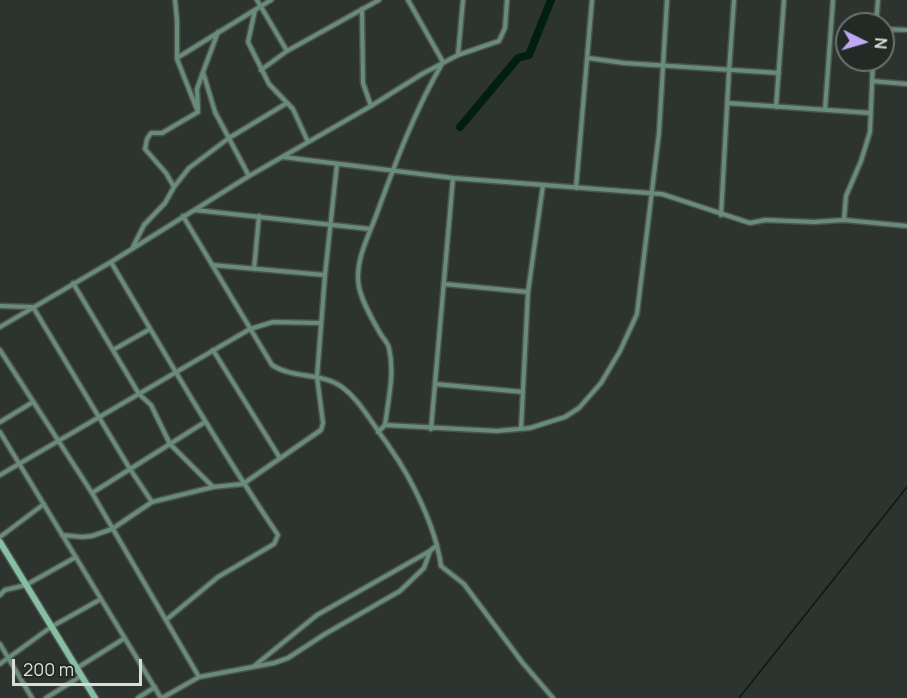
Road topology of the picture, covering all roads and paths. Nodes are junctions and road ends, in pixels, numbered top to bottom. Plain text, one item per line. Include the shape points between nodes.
1 (174, 0) edge
2 (257, 0) edge
3 (271, 0) edge
4 (379, 0) edge
5 (408, 0) edge
6 (463, 0) edge
7 (507, 0) edge
8 (592, 0) edge
9 (667, 0) edge
10 (734, 0) edge
11 (784, 0) edge
12 (833, 0) edge
13 (261, 6) junction
14 (362, 9) junction
15 (255, 10) junction
16 (218, 32) junction
17 (287, 51) junction
18 (458, 55) junction
19 (588, 58) junction
20 (177, 59) junction
21 (443, 62) junction
22 (663, 65) junction
23 (261, 70) junction
24 (729, 71) junction
25 (203, 72) junction
26 (872, 72) edge
27 (779, 73) junction
28 (872, 81) junction
29 (907, 84) edge
30 (287, 103) junction
31 (727, 104) junction
32 (371, 106) junction
33 (776, 107) junction
34 (825, 110) junction
35 (198, 112) junction
36 (870, 113) junction
37 (229, 138) junction
38 (308, 142) junction
39 (283, 157) junction
40 (337, 164) junction
41 (392, 170) junction
42 (249, 176) junction
43 (453, 178) junction
44 (543, 186) junction
45 (174, 188) junction
46 (576, 188) junction
47 (651, 193) junction
48 (194, 210) junction
49 (721, 215) junction
50 (183, 216) junction
51 (259, 216) junction
52 (844, 220) junction
53 (330, 223) junction
54 (907, 226) edge
55 (370, 229) junction
56 (133, 247) junction
57 (111, 262) junction
58 (212, 265) junction
59 (254, 269) junction
60 (325, 275) junction
61 (73, 284) junction
62 (444, 284) junction
63 (528, 292) junction
64 (0, 306) edge
65 (33, 307) junction
66 (321, 323) junction
67 (0, 327) edge
68 (150, 329) junction
69 (250, 329) junction
70 (0, 350) edge
71 (113, 350) junction
72 (213, 350) junction
73 (175, 372) junction
74 (317, 377) junction
75 (435, 384) junction
76 (523, 392) junction
77 (139, 393) junction
78 (33, 402) junction
79 (100, 417) junction
80 (0, 422) edge
81 (206, 422) junction
82 (385, 425) junction
83 (431, 429) junction
84 (521, 429) junction
85 (0, 432) edge
86 (378, 432) junction
87 (57, 442) junction
88 (170, 444) junction
89 (280, 458) junction
90 (20, 463) junction
91 (130, 469) junction
92 (0, 475) edge
93 (243, 484) junction
94 (213, 487) junction
95 (92, 494) junction
96 (152, 502) junction
97 (44, 504) junction
98 (112, 529) junction
99 (62, 535) junction
100 (0, 537) edge
101 (0, 542) edge
102 (436, 545) junction
103 (430, 551) junction
104 (76, 557) junction
105 (26, 585) junction
106 (0, 595) edge
107 (101, 599) junction
108 (166, 620) junction
109 (51, 627) junction
110 (125, 638) junction
111 (0, 644) edge
112 (8, 657) junction
113 (0, 664) edge
114 (76, 668) junction
115 (253, 668) junction
116 (81, 676) junction
117 (199, 677) junction
118 (155, 687) junction
119 (32, 698) edge
120 (46, 698) edge
121 (95, 698) edge
122 (138, 698) edge
123 (162, 698) edge
124 (553, 698) edge

1 - 20 street
2 - 13 street
3 - 13 street
4 - 14 street
5 - 21 street
6 - 18 street
7 - 18 street via 505,28 499,40
8 - 19 street
9 - 22 street
10 - 24 street
11 - 27 street
12 - 34 street
13 - 15 street
13 - 17 street
14 - 17 street
14 - 32 street via 363,83
15 - 16 street
15 - 23 street via 248,42
16 - 20 street
16 - 25 street
17 - 23 street
18 - 21 street
19 - 22 street
19 - 46 street
20 - 35 street
21 - 32 street
21 - 41 street
22 - 24 street
22 - 47 street
23 - 30 street
24 - 27 street
24 - 31 street
25 - 35 street via 197,89
25 - 37 street via 215,112
26 - 28 street
27 - 33 street
28 - 29 street
28 - 36 street
30 - 37 street
30 - 38 street
31 - 33 street
31 - 49 street
32 - 38 street
33 - 34 street
34 - 36 street
35 - 45 street via 162,133 151,133 147,139 145,149
36 - 52 street via 870,132 846,196
37 - 42 street
37 - 45 street via 189,168
38 - 39 street
39 - 40 street
39 - 42 street
40 - 41 street
40 - 53 street
41 - 43 street
41 - 55 street
42 - 48 street
43 - 44 street
43 - 62 street
44 - 46 street
44 - 63 street
45 - 56 street via 144,225
46 - 47 street
47 - 49 street
47 - 84 street via 637,314 620,351 601,383 579,408 565,417
48 - 50 street
48 - 51 street
49 - 52 street via 750,223
50 - 56 street
50 - 58 street
51 - 53 street
51 - 59 street
52 - 54 street
53 - 55 street
53 - 60 street
55 - 82 street via 358,271 359,287 389,349 392,372
56 - 57 street
57 - 61 street
57 - 68 street
58 - 59 street
58 - 69 street
59 - 60 street
60 - 66 street
61 - 65 street
61 - 71 street
62 - 63 street
62 - 75 street
63 - 76 street
64 - 65 street
65 - 67 street
65 - 79 street
66 - 69 street via 273,322
66 - 74 street
68 - 71 street
68 - 73 street
69 - 72 street
69 - 74 street via 272,365
70 - 78 street
71 - 77 street
72 - 73 street
72 - 89 street
73 - 77 street
73 - 81 street
74 - 86 street via 341,386 366,412
74 - 89 street via 321,430
75 - 76 street
75 - 83 street
76 - 84 street
77 - 79 street
77 - 88 street via 152,405
78 - 80 street
78 - 87 street
79 - 87 street
79 - 91 street
81 - 88 street
81 - 93 street
82 - 83 street
82 - 86 street
83 - 84 street
85 - 90 street
86 - 102 street via 410,482
87 - 90 street
87 - 95 street
88 - 91 street
88 - 94 street
89 - 93 street
90 - 92 street
90 - 97 street
91 - 95 street
91 - 96 street
93 - 94 street
93 - 108 street via 278,535 277,540 209,583
94 - 96 street
95 - 98 street
96 - 98 street
97 - 99 street
97 - 100 street
98 - 99 street via 86,537
98 - 108 street
99 - 104 street
101 - 105 street
102 - 103 street
102 - 124 street via 441,566 464,584
103 - 115 street via 317,615
103 - 115 street via 424,568 400,591 288,658
104 - 105 street
104 - 107 street
105 - 106 street
105 - 109 street
107 - 109 street
107 - 110 street
108 - 117 street
109 - 112 street
109 - 114 street
110 - 114 street
110 - 118 street
111 - 112 street
112 - 113 street
112 - 119 street
114 - 116 street
115 - 117 street
116 - 120 street
116 - 121 street
117 - 123 street
118 - 122 street
118 - 123 street

